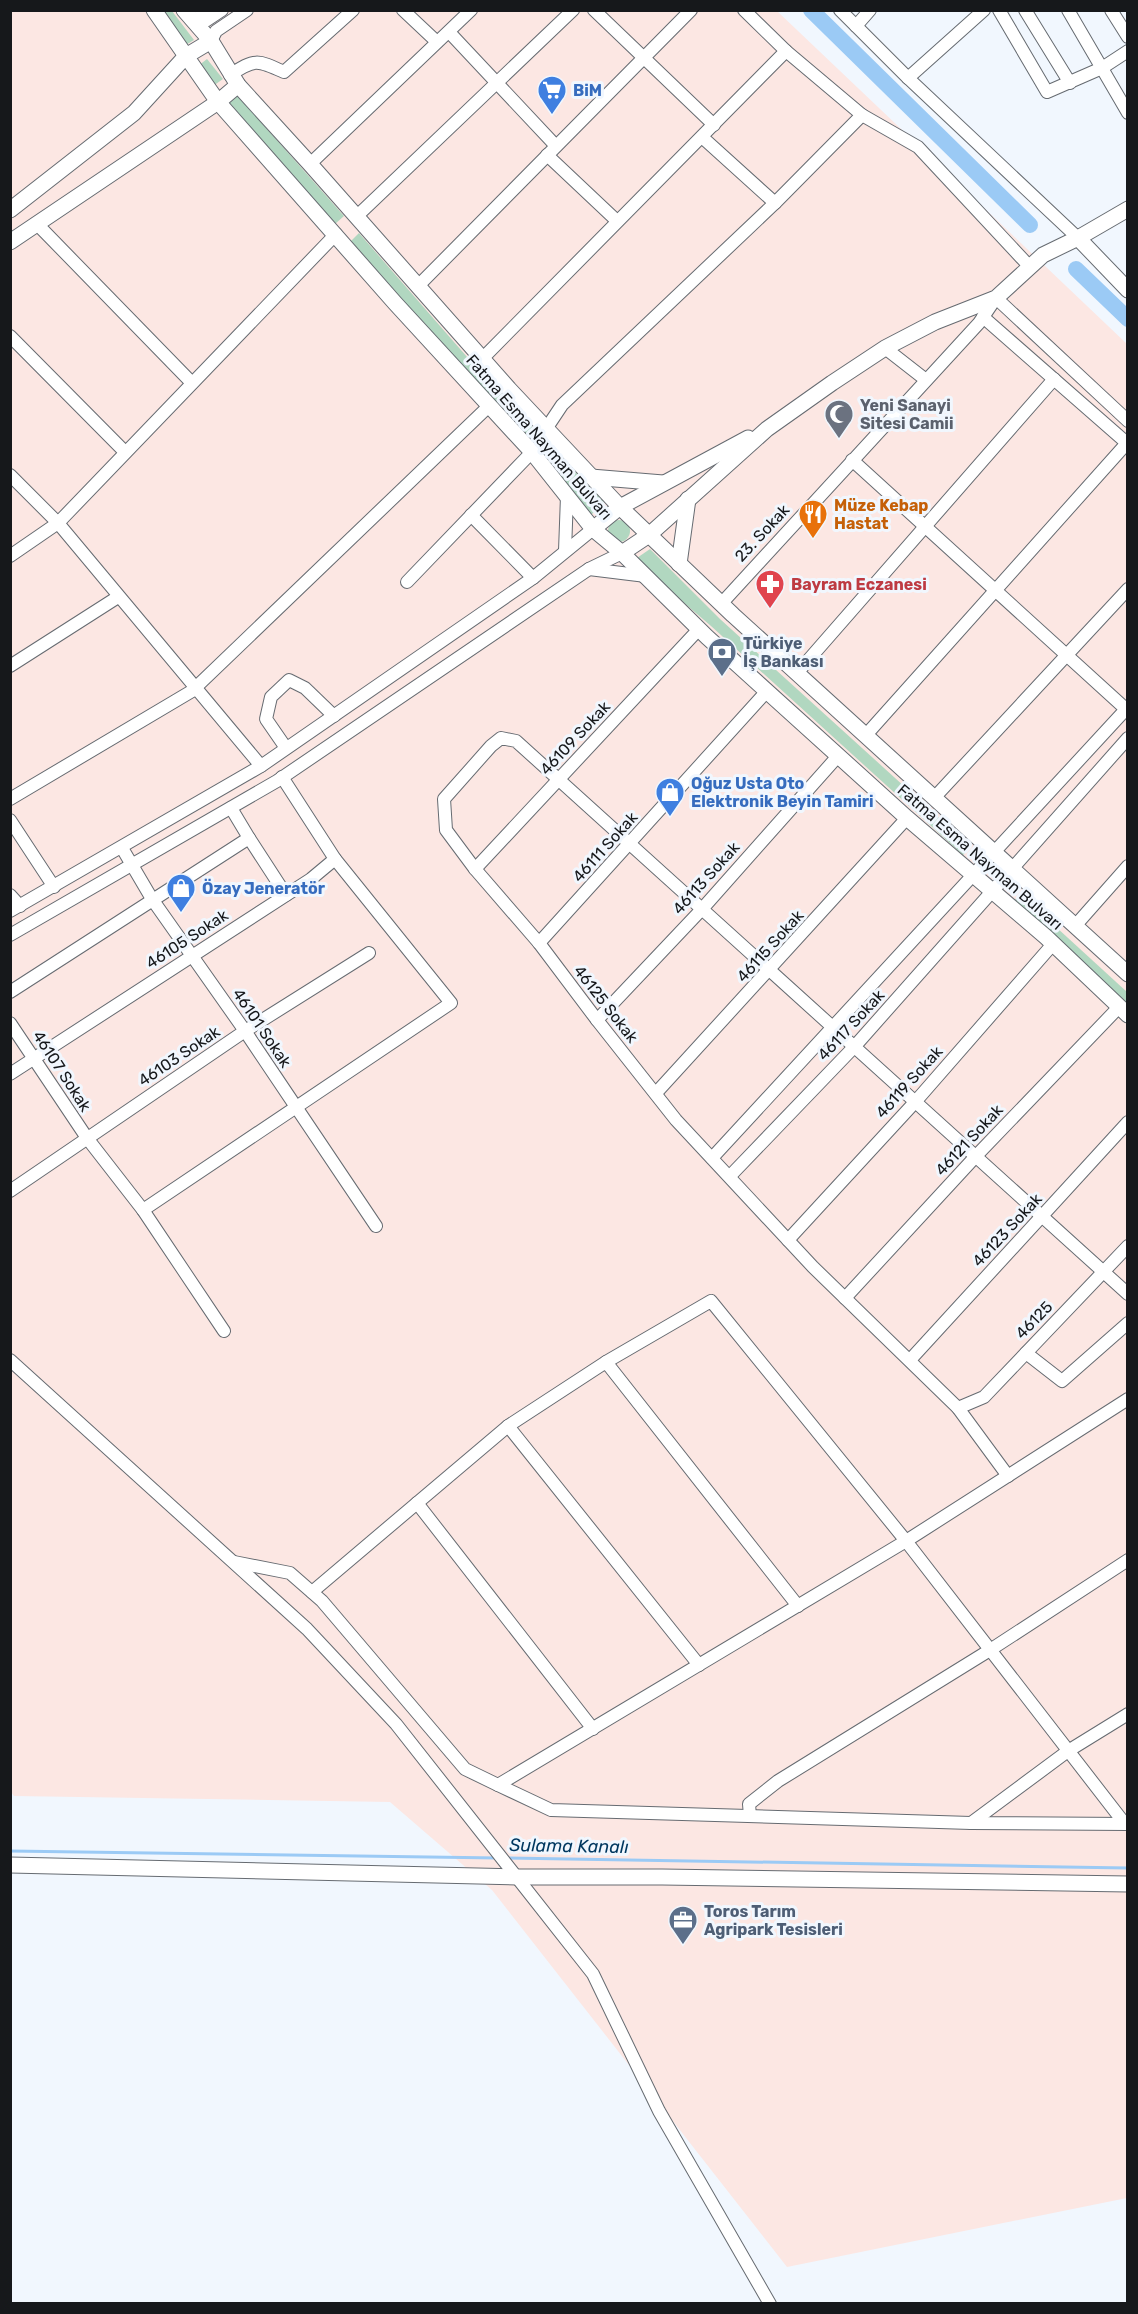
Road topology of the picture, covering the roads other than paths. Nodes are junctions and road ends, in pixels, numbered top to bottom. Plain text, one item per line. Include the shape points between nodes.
1 (154, 10) edge
2 (184, 10) edge
3 (201, 10) edge
4 (222, 10) edge
5 (247, 10) edge
6 (353, 10) edge
7 (403, 10) edge
8 (471, 10) edge
9 (573, 10) edge
10 (594, 10) edge
11 (691, 10) edge
12 (744, 10) edge
13 (840, 10) edge
14 (870, 10) edge
15 (984, 10) edge
16 (999, 10) edge
17 (1025, 10) edge
18 (1068, 10) edge
19 (1111, 10) edge
20 (856, 26) junction
21 (449, 32) junction
22 (1128, 37) edge
23 (211, 41) junction
24 (437, 42) junction
25 (786, 51) junction
26 (1128, 51) edge
27 (186, 57) junction
28 (645, 59) junction
29 (1102, 68) junction
30 (908, 78) junction
31 (234, 80) junction
32 (1070, 83) junction
33 (498, 84) junction
34 (218, 102) junction
35 (1128, 113) edge
36 (862, 115) junction
37 (714, 125) junction
38 (702, 137) junction
39 (552, 150) junction
40 (310, 164) junction
41 (775, 203) junction
42 (1128, 209) edge
43 (10, 210) edge
44 (356, 217) junction
45 (617, 221) junction
46 (37, 224) junction
47 (336, 234) junction
48 (1078, 238) junction
49 (10, 242) edge
50 (1030, 267) junction
51 (418, 286) junction
52 (1128, 290) edge
53 (996, 298) junction
54 (983, 317) junction
55 (10, 336) edge
56 (885, 348) junction
57 (482, 359) junction
58 (926, 380) junction
59 (1054, 380) junction
60 (192, 382) junction
61 (489, 406) junction
62 (1128, 421) edge
63 (546, 429) junction
64 (766, 429) junction
65 (1127, 444) edge
66 (125, 452) junction
67 (532, 452) junction
68 (852, 460) junction
69 (10, 475) edge
70 (591, 477) junction
71 (663, 483) junction
72 (567, 496) junction
73 (688, 499) junction
74 (620, 507) junction
75 (471, 515) junction
76 (58, 523) junction
77 (925, 526) junction
78 (593, 529) junction
79 (649, 535) junction
80 (565, 552) junction
81 (622, 553) junction
82 (10, 556) edge
83 (679, 564) junction
84 (590, 569) junction
85 (646, 576) junction
86 (533, 578) junction
87 (407, 582) dead end
88 (1128, 589) edge
89 (996, 591) junction
90 (118, 597) junction
91 (721, 604) junction
92 (699, 629) junction
93 (1066, 655) junction
94 (10, 666) edge
95 (797, 673) junction
96 (195, 688) junction
97 (766, 691) junction
98 (1127, 709) edge
99 (334, 716) junction
100 (866, 735) junction
101 (1128, 738) edge
102 (286, 748) junction
103 (838, 756) junction
104 (261, 766) junction
105 (282, 777) junction
106 (559, 779) junction
107 (934, 798) junction
108 (10, 799) edge
109 (231, 808) junction
110 (907, 819) junction
111 (10, 820) edge
112 (249, 838) junction
113 (630, 843) junction
114 (122, 848) junction
115 (995, 852) junction
116 (335, 859) junction
117 (131, 866) junction
118 (1128, 866) edge
119 (1012, 867) junction
120 (475, 870) junction
121 (971, 876) junction
122 (54, 887) junction
123 (992, 893) junction
124 (10, 895) edge
125 (286, 895) junction
126 (152, 899) junction
127 (703, 908) junction
128 (15, 909) edge
129 (1075, 926) junction
130 (10, 935) edge
131 (539, 943) junction
132 (1053, 944) junction
133 (369, 953) dead end
134 (192, 955) junction
135 (771, 970) junction
136 (1128, 974) edge
137 (10, 992) edge
138 (1123, 1011) edge
139 (597, 1020) junction
140 (10, 1023) edge
141 (833, 1026) junction
142 (245, 1031) junction
143 (855, 1046) junction
144 (34, 1059) junction
145 (10, 1074) edge
146 (656, 1094) junction
147 (915, 1101) junction
148 (295, 1106) junction
149 (1128, 1122) edge
150 (87, 1138) junction
151 (976, 1156) junction
152 (712, 1158) junction
153 (730, 1176) junction
154 (10, 1191) edge
155 (143, 1210) junction
156 (1043, 1216) junction
157 (376, 1226) dead end
158 (788, 1240) junction
159 (1128, 1246) edge
160 (1102, 1273) junction
161 (1128, 1294) edge
162 (845, 1298) junction
163 (1128, 1323) edge
164 (224, 1331) dead end
165 (1026, 1353) junction
166 (10, 1360) edge
167 (910, 1360) junction
168 (606, 1362) junction
169 (1128, 1399) edge
170 (958, 1407) junction
171 (508, 1426) junction
172 (1008, 1476) junction
173 (417, 1503) junction
174 (906, 1541) junction
175 (1128, 1560) edge
176 (233, 1562) junction
177 (312, 1592) junction
178 (798, 1606) junction
179 (990, 1650) junction
180 (699, 1665) junction
181 (1128, 1714) edge
182 (593, 1729) junction
183 (1068, 1751) junction
184 (498, 1785) junction
185 (750, 1816) junction
186 (971, 1823) junction
187 (1126, 1824) edge
188 (10, 1865) edge
189 (517, 1877) junction
190 (1128, 1884) edge
191 (770, 2304) edge

1 - 27 main road, Fatma Esma Nayman Bulvarı
2 - 23 main road, Fatma Esma Nayman Bulvarı
3 - 4 street via 207,21
5 - 23 street via 216,32
6 - 31 street via 284,72 260,60 246,64
7 - 24 street
8 - 21 street
9 - 33 street
10 - 28 street
11 - 28 street
12 - 25 street
13 - 20 street
14 - 20 street
15 - 30 street
16 - 32 street via 1047,92
17 - 32 street
18 - 29 street
19 - 22 street
20 - 30 street
21 - 24 street
21 - 33 street
23 - 27 main road
23 - 31 main road, Fatma Esma Nayman Bulvarı
24 - 40 street
25 - 36 street
25 - 37 street
26 - 29 street
27 - 34 main road, Fatma Esma Nayman Bulvarı
27 - 43 main road via 134,113
28 - 37 street
28 - 39 street
29 - 32 street
29 - 35 street
30 - 48 street
31 - 34 main road
31 - 40 main road, Fatma Esma Nayman Bulvarı
33 - 39 street
33 - 44 street
34 - 46 main road
34 - 47 main road, Fatma Esma Nayman Bulvarı
36 - 41 street
36 - 50 street via 918,147
37 - 38 street
38 - 41 street
38 - 45 street
39 - 45 street
39 - 51 street
40 - 44 main road, Fatma Esma Nayman Bulvarı
41 - 63 street via 562,405
42 - 48 main road
44 - 47 main road
44 - 51 main road, Fatma Esma Nayman Bulvarı
45 - 57 street
46 - 49 main road
46 - 60 street
47 - 60 street
47 - 61 main road, Fatma Esma Nayman Bulvarı
48 - 50 main road via 1043,255
48 - 52 main road
50 - 53 main road
51 - 57 main road, Fatma Esma Nayman Bulvarı
53 - 54 street, 23. Sokak
53 - 56 main road via 935,322
53 - 62 street
54 - 58 street, 23. Sokak
54 - 59 street
55 - 66 street
56 - 58 street
56 - 64 main road
57 - 63 main road, Fatma Esma Nayman Bulvarı
58 - 68 street, 23. Sokak
59 - 65 street
59 - 77 street
60 - 66 street
61 - 67 main road, Fatma Esma Nayman Bulvarı
61 - 96 street
63 - 70 main road, Fatma Esma Nayman Bulvarı
64 - 71 main road
64 - 73 main road
65 - 89 street
66 - 76 street
67 - 72 main road, Fatma Esma Nayman Bulvarı
67 - 75 street
68 - 77 street
68 - 91 street, 23. Sokak
69 - 76 street
70 - 71 main road
70 - 74 main road, Fatma Esma Nayman Bulvarı
71 - 74 main road
72 - 78 main road, Fatma Esma Nayman Bulvarı
72 - 80 street
73 - 79 main road
73 - 83 main road
74 - 78 main road
74 - 79 main road, Fatma Esma Nayman Bulvarı
75 - 86 street
75 - 87 street
76 - 82 street
76 - 90 street
77 - 89 street
77 - 95 street
78 - 80 street
78 - 81 main road, Fatma Esma Nayman Bulvarı
79 - 81 main road
79 - 83 main road, Fatma Esma Nayman Bulvarı
80 - 86 street
81 - 84 street
81 - 85 main road, Fatma Esma Nayman Bulvarı
83 - 91 main road, Fatma Esma Nayman Bulvarı
84 - 85 street
84 - 105 street
85 - 92 main road, Fatma Esma Nayman Bulvarı
86 - 99 street
88 - 93 street
89 - 93 street
89 - 100 street
90 - 94 street
90 - 96 street
91 - 95 main road, Fatma Esma Nayman Bulvarı
92 - 97 main road, Fatma Esma Nayman Bulvarı
92 - 106 street, 46109 Sokak
93 - 98 street
93 - 107 street
95 - 100 main road, Fatma Esma Nayman Bulvarı
96 - 104 street
96 - 108 street
97 - 103 main road, Fatma Esma Nayman Bulvarı
97 - 113 street, 46111 Sokak
98 - 115 street, 46117 Sokak
99 - 102 street
99 - 102 street via 305,688 289,680 271,697 266,718
100 - 107 main road, Fatma Esma Nayman Bulvarı
101 - 119 street, 46117 Sokak
102 - 104 street
103 - 110 main road, Fatma Esma Nayman Bulvarı
103 - 127 street, 46113 Sokak
104 - 114 street
105 - 109 street
105 - 116 street
106 - 113 street, 46125 Sokak
106 - 120 street, 46109 Sokak
106 - 120 street, 46125 Sokak via 516,741 501,738 490,746 444,799 446,830
107 - 115 main road, Fatma Esma Nayman Bulvarı
109 - 112 street
109 - 117 street
110 - 121 main road, Fatma Esma Nayman Bulvarı
110 - 135 street, 46115 Sokak
111 - 122 street
112 - 125 street
112 - 126 street
113 - 127 street, 46125 Sokak
113 - 131 street, 46111 Sokak
114 - 117 street, 46101 Sokak
114 - 122 street
115 - 119 main road, Fatma Esma Nayman Bulvarı
115 - 121 street, 46117 Sokak
116 - 125 street, 46105 Sokak
116 - 148 street via 451,1003
117 - 126 street, 46101 Sokak
117 - 130 street
118 - 129 street
119 - 123 street, 46117 Sokak
119 - 129 main road, Fatma Esma Nayman Bulvarı
120 - 131 street, 46125 Sokak
121 - 123 main road, Fatma Esma Nayman Bulvarı
121 - 141 street, 46117 Sokak
122 - 128 street
123 - 132 main road, Fatma Esma Nayman Bulvarı
123 - 143 street, 46117 Sokak
124 - 128 street
125 - 134 street, 46105 Sokak
126 - 134 street, 46101 Sokak
126 - 137 street
127 - 135 street, 46125 Sokak
127 - 139 street, 46113 Sokak
129 - 136 main road, Fatma Esma Nayman Bulvarı
131 - 139 street, 46125 Sokak
132 - 138 main road, Fatma Esma Nayman Bulvarı
132 - 147 street, 46119 Sokak
133 - 142 street, 46103 Sokak
134 - 142 street, 46101 Sokak
134 - 144 street, 46105 Sokak
135 - 141 street, 46125 Sokak
135 - 146 street, 46115 Sokak
138 - 151 street, 46121 Sokak
139 - 146 street, 46125 Sokak
140 - 144 street, 46107 Sokak
141 - 143 street, 46125 Sokak
141 - 152 street, 46117 Sokak
142 - 148 street, 46101 Sokak
142 - 150 street, 46103 Sokak
143 - 147 street, 46125 Sokak
143 - 153 street, 46117 Sokak
144 - 145 street, 46105 Sokak
144 - 150 street, 46107 Sokak
146 - 152 street, 46125 Sokak
147 - 151 street, 46125 Sokak
147 - 158 street, 46119 Sokak
148 - 155 street
148 - 157 street, 46101 Sokak
149 - 156 street, 46123 Sokak
150 - 154 street, 46103 Sokak
150 - 155 street, 46107 Sokak
151 - 156 street, 46125 Sokak
151 - 162 street, 46121 Sokak
152 - 153 street, 46125 Sokak
153 - 158 street
155 - 164 street, 46107 Sokak
156 - 160 street, 46125 Sokak
156 - 167 street, 46123 Sokak
158 - 162 street
159 - 160 street, 46125
160 - 161 street, 46125 Sokak
160 - 165 street, 46125
162 - 167 street
163 - 165 street via 1062,1381
165 - 170 street, 46125 via 984,1397
166 - 176 street
167 - 170 street
168 - 171 street
168 - 174 street via 711,1302
168 - 178 street
169 - 172 street
170 - 172 street
171 - 173 street
171 - 180 street
172 - 174 street
173 - 177 street
173 - 182 street
174 - 178 street
174 - 179 street
175 - 179 street
176 - 177 street via 290,1573
176 - 189 street via 307,1629 396,1724
177 - 184 street via 465,1769
178 - 180 street
179 - 183 street
179 - 185 street via 778,1781 748,1804
180 - 182 street
181 - 183 street
182 - 184 street
183 - 186 street
183 - 187 street
184 - 185 street via 551,1810
185 - 186 street
186 - 187 street
188 - 189 main road
189 - 190 main road
189 - 191 street via 593,1974 659,2111

